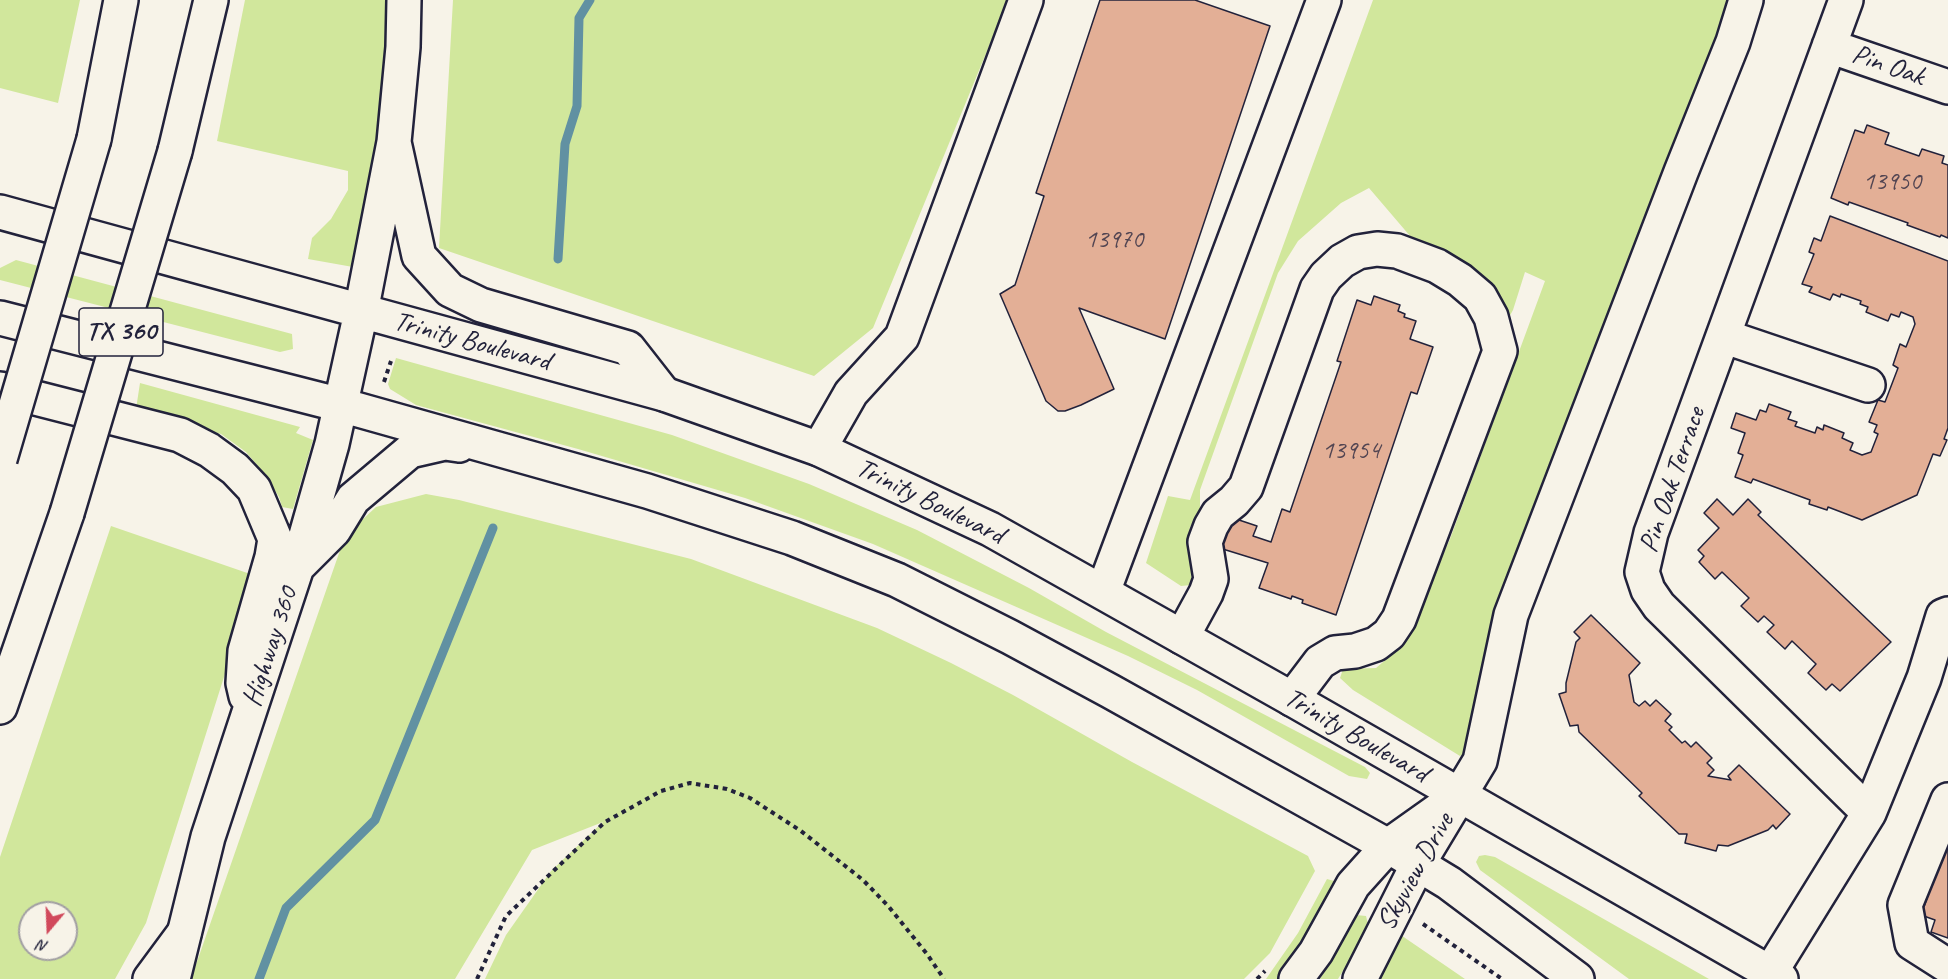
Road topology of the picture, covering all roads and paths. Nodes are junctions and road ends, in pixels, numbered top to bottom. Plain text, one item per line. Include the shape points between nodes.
1 (121, 0) edge
2 (211, 0) edge
3 (404, 0) edge
4 (1026, 0) edge
5 (1324, 0) edge
6 (1746, 0) edge
7 (1846, 0) edge
8 (1829, 46) junction
9 (1948, 87) edge
10 (394, 142) junction
11 (0, 212) edge
12 (361, 312) junction
13 (0, 318) edge
14 (1723, 336) junction
15 (390, 361) dead end
16 (384, 382) dead end
17 (1868, 385) dead end
18 (0, 389) edge
19 (664, 394) junction
20 (341, 405) junction
21 (819, 449) junction
22 (504, 451) junction
23 (0, 459) edge
24 (297, 567) junction
25 (1103, 592) junction
26 (1948, 614) edge
27 (1182, 637) junction
28 (1292, 699) junction
29 (0, 707) edge
30 (249, 715) junction
31 (1459, 796) junction
32 (1948, 800) edge
33 (1869, 813) junction
34 (1388, 846) junction
35 (1418, 864) junction
36 (184, 933) junction
37 (1948, 966) edge
38 (1776, 976) edge
39 (150, 979) edge
40 (173, 979) edge
41 (477, 979) edge
42 (944, 979) edge
43 (1296, 979) edge
44 (1360, 979) edge
45 (1577, 979) edge

1 - 23 main road, TX 360, bridge via 94,139
2 - 29 main road, TX 360, bridge via 175,151 67,513
3 - 10 main road
4 - 21 main road via 902,337 851,393
5 - 25 main road
6 - 31 main road via 1511,615 1480,761
7 - 8 main road, Pin Oak Terrace
8 - 9 main road, Pin Oak
8 - 14 main road, Pin Oak Terrace
10 - 12 main road, Highway 360
10 - 19 main road via 419,256 450,290 481,306 628,348
11 - 12 main road, Trinity Boulevard
12 - 19 main road, Trinity Boulevard
12 - 20 main road, Highway 360
13 - 20 main road
14 - 17 main road
14 - 33 main road, Pin Oak Terrace via 1651,533 1642,572 1659,606
15 - 16 path
18 - 30 main road via 180,435 209,450 254,489 275,539 245,651 243,683
19 - 21 main road, Trinity Boulevard
20 - 22 main road
20 - 24 main road, Highway 360
21 - 25 main road, Trinity Boulevard via 990,529
22 - 24 main road via 445,443 410,451 352,499 334,530
22 - 34 main road via 647,491 792,538 897,580 1050,659
24 - 30 main road, Highway 360
25 - 27 main road, Trinity Boulevard
26 - 33 main road
27 - 28 main road, Trinity Boulevard
27 - 28 main road via 1211,579 1205,542 1208,534 1218,514 1246,488 1317,289 1342,261 1359,252 1397,251 1437,266 1479,297 1491,318 1500,351 1399,618 1389,634 1376,644 1335,653 1320,662
28 - 31 main road, Trinity Boulevard
30 - 36 main road, Highway 360 via 208,837
31 - 34 main road, Skyview Drive
31 - 35 main road, Skyview Drive
31 - 38 main road, Trinity Boulevard
32 - 37 main road via 1905,905 1912,943
33 - 38 main road
34 - 35 main road
34 - 43 main road, Skyview Drive via 1353,885 1316,952
35 - 44 main road, Skyview Drive
35 - 45 main road
36 - 39 main road
36 - 40 main road, Highway 360
41 - 42 path via 506,916 605,822 661,791 690,783 727,789 750,798 817,843 889,907

